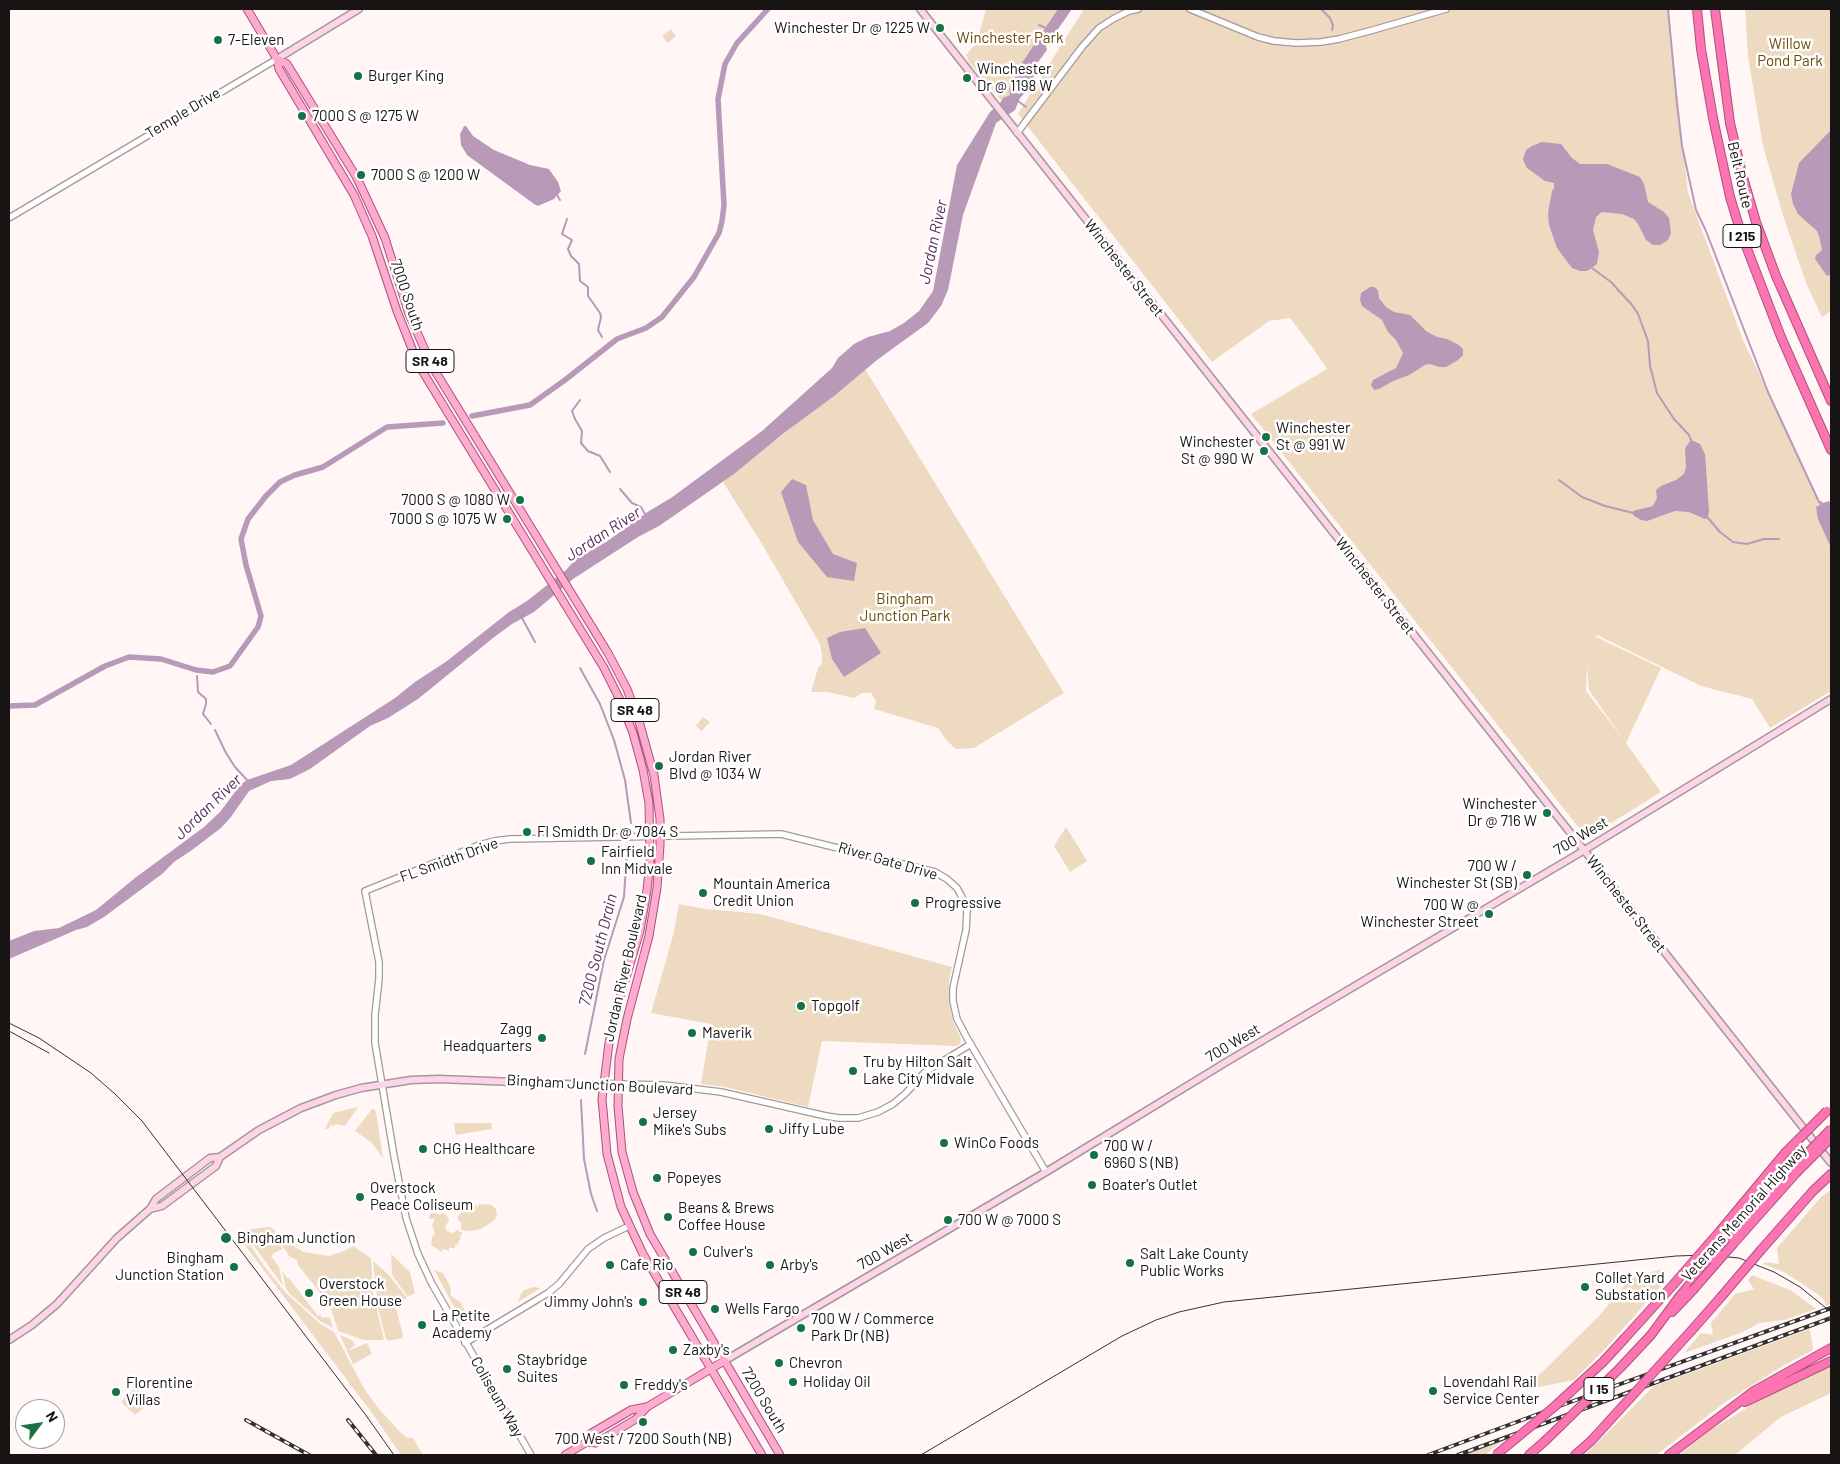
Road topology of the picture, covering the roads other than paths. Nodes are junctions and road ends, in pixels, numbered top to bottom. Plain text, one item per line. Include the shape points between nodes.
1 (247, 9) edge
2 (359, 9) edge
3 (920, 9) edge
4 (1138, 9) edge
5 (1190, 9) edge
6 (1446, 9) edge
7 (1697, 9) edge
8 (1715, 9) edge
9 (277, 59) junction
10 (1017, 134) junction
11 (9, 218) edge
12 (1831, 401) edge
13 (1831, 450) edge
14 (563, 579) joint
15 (554, 586) joint
16 (1831, 699) edge
17 (655, 836) junction
18 (1584, 850) junction
19 (365, 890) joint
20 (971, 1044) junction
21 (382, 1084) junction
22 (603, 1084) junction
23 (618, 1084) junction
24 (1829, 1109) edge
25 (1831, 1129) edge
26 (1831, 1138) edge
27 (1831, 1163) edge
28 (1795, 1169) junction
29 (1046, 1172) junction
30 (1831, 1174) edge
31 (629, 1226) junction
32 (1651, 1335) junction
33 (9, 1340) edge
34 (465, 1343) junction
35 (1828, 1350) edge
36 (724, 1361) junction
37 (1831, 1361) edge
38 (711, 1369) junction
39 (647, 1407) junction
40 (1723, 1413) junction
41 (587, 1442) junction
42 (531, 1455) edge
43 (565, 1455) edge
44 (762, 1455) edge
45 (780, 1455) edge
46 (1496, 1455) edge
47 (1530, 1455) edge
48 (1575, 1455) edge
49 (1669, 1455) edge

1 - 9 main road, 7000 South / SR 48
2 - 9 main road, Temple Drive
3 - 10 main road, Winchester Street
4 - 10 street via 1099,28
5 - 6 street via 1258,37 1296,43 1340,39
7 - 13 highway, Belt Route / I 215 via 1711,109 1730,197 1778,327
8 - 12 highway, Belt Route / I 215 via 1730,123 1756,222 1793,318
9 - 11 street, Temple Drive
9 - 14 main road, 7000 South / SR 48 via 287,64 357,178 385,238 409,314 432,366
9 - 15 main road, 7000 South / SR 48 via 279,69 354,195 418,364
10 - 18 main road, Winchester Street
14 - 17 main road, Jordan River Boulevard / SR 48 via 620,676 640,721 659,805
15 - 17 main road, Jordan River Boulevard / SR 48 via 609,678 628,721 643,770
16 - 18 main road, 700 West
17 - 19 street, FL Smidth Drive via 494,841
17 - 20 street, River Gate Drive via 785,834 930,870 945,877 959,892 967,910 953,994 958,1018
17 - 22 main road, Jordan River Boulevard / SR 48 via 643,917 615,1014
17 - 23 main road, Jordan River Boulevard / SR 48 via 655,904 650,936 624,1032
18 - 27 main road, Winchester Street
18 - 29 main road, 700 West
19 - 21 street, Coliseum Way via 379,962 374,1029
20 - 23 street, Bingham Junction Boulevard via 925,1072 902,1098 888,1108 858,1118 826,1116 721,1092 664,1085
20 - 29 street, River Gate Drive
21 - 22 main road, Bingham Junction Boulevard via 439,1079
21 - 33 main road, Bingham Junction Boulevard via 336,1095 255,1132 162,1206 150,1209 117,1238 57,1304
21 - 34 street, Coliseum Way via 398,1184 409,1227 432,1284
22 - 23 main road, Bingham Junction Boulevard
22 - 31 main road, 7200 South / SR 48 via 607,1154
23 - 36 main road, 7200 South / SR 48 via 622,1152 638,1207 659,1252
24 - 46 highway, bridge via 1785,1153 1603,1362
25 - 28 highway, bridge
26 - 28 highway, Veterans Memorial Highway / I 15, bridge
28 - 32 highway, Veterans Memorial Highway / I 15, bridge
28 - 32 highway, bridge via 1717,1252
29 - 36 main road, 700 West
30 - 48 highway, I 15, bridge
31 - 34 street via 592,1246 552,1291
31 - 38 main road, 7200 South / SR 48
32 - 47 highway, Veterans Memorial Highway / I 15, bridge
34 - 42 street, Coliseum Way
35 - 40 highway via 1754,1391
36 - 38 main road, 700 West
36 - 45 main road, 7200 South / SR 48
37 - 40 highway
38 - 39 main road, 700 West
38 - 44 main road, 7200 South / SR 48
39 - 41 main road, 700 West via 636,1419 596,1443
39 - 41 main road, 700 West via 622,1415 590,1434
40 - 49 highway
41 - 43 main road, 700 West

